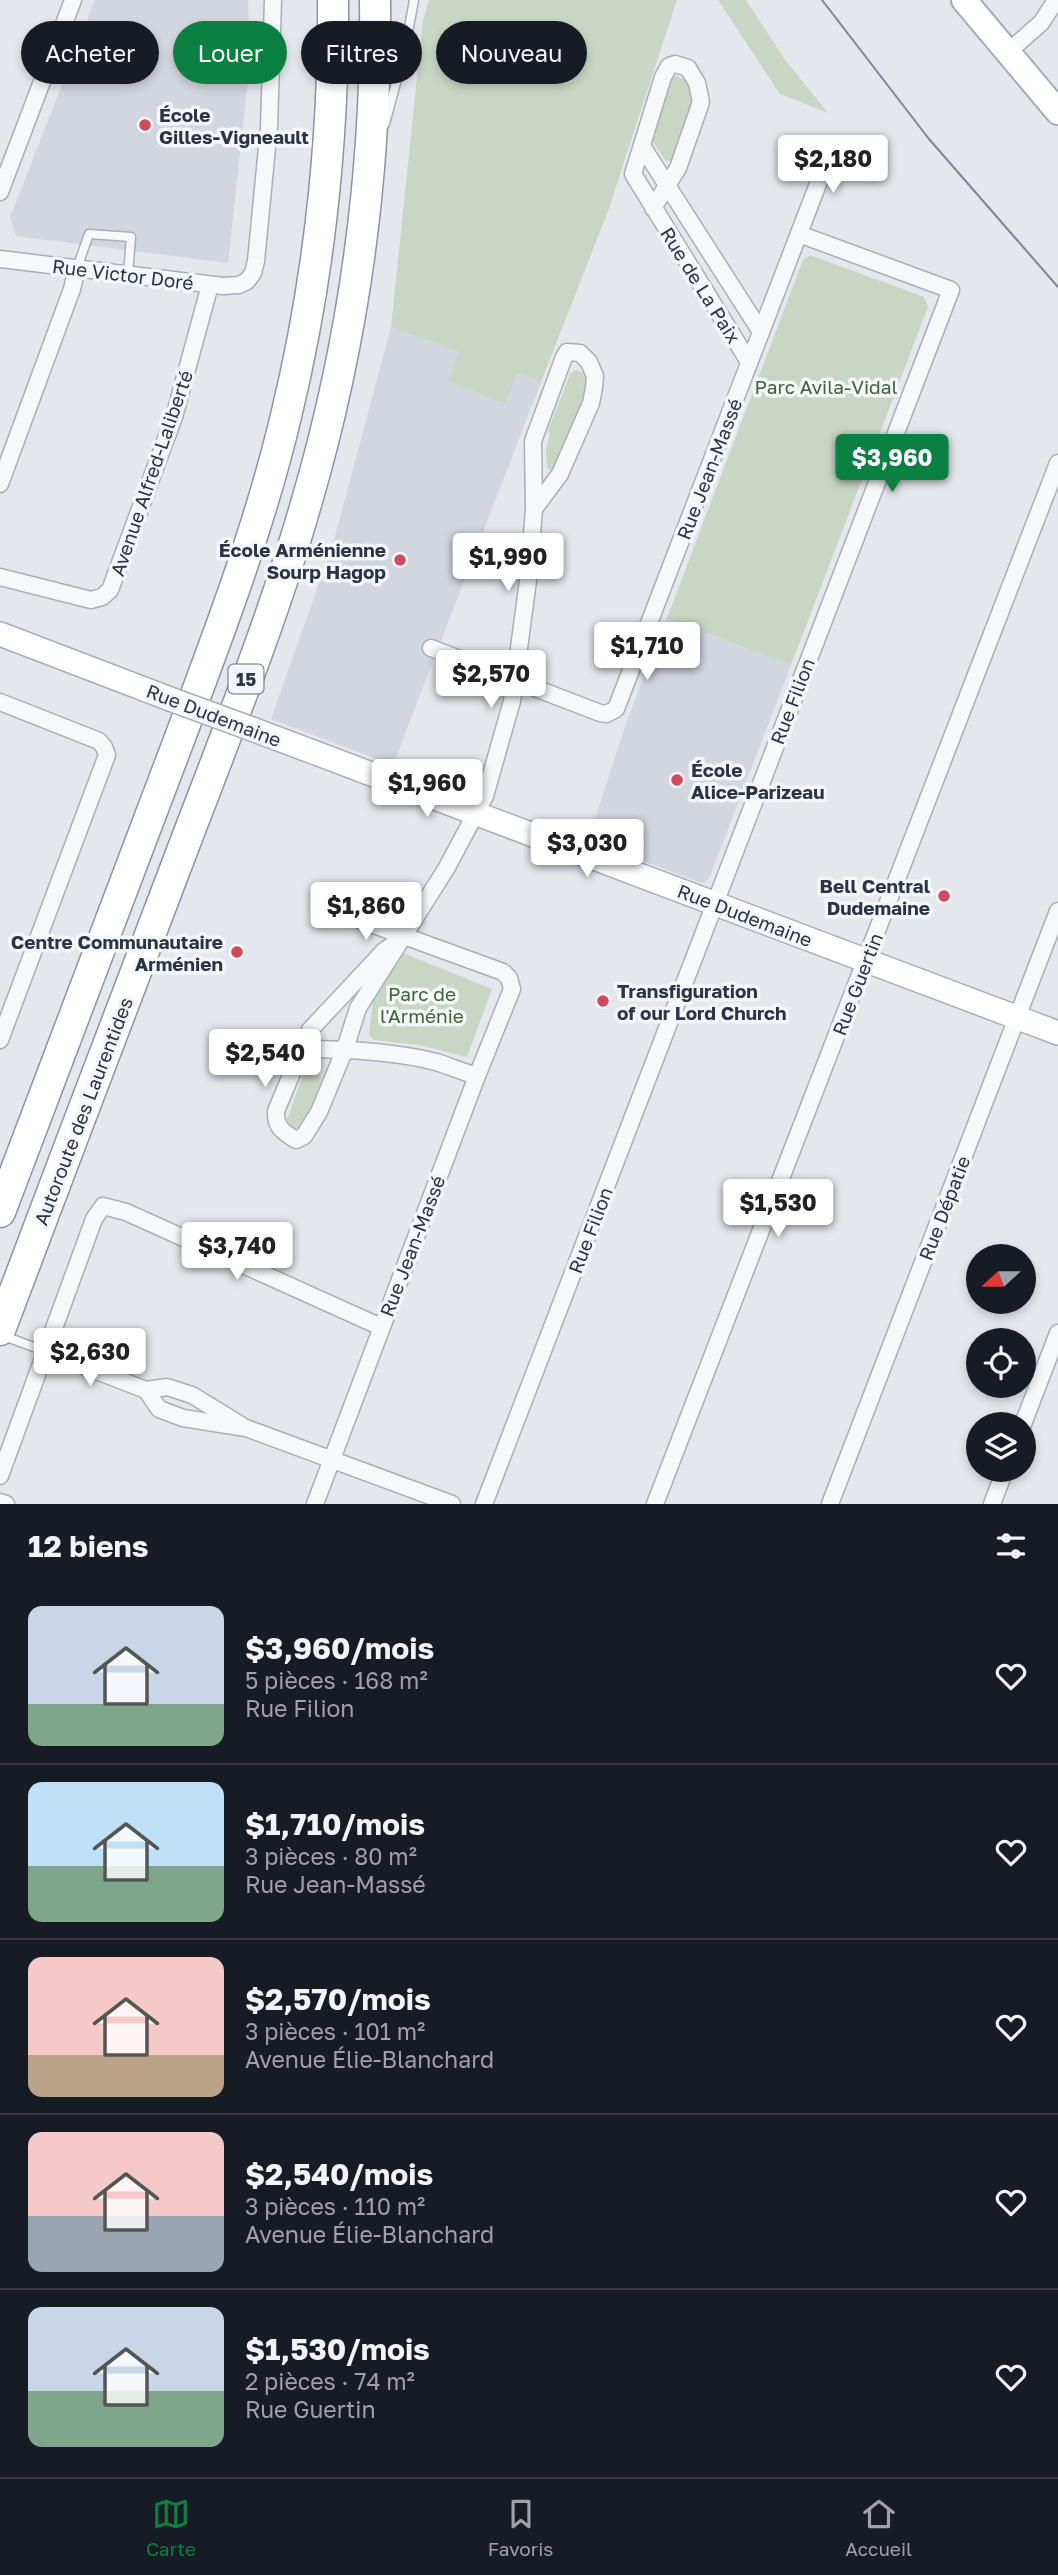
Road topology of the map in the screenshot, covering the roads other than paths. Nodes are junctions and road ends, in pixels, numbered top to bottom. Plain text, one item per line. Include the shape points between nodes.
1 (73, 0) edge
2 (273, 0) edge
3 (333, 0) edge
4 (375, 0) edge
5 (414, 0) edge
6 (964, 0) edge
7 (1056, 0) edge
8 (1008, 52) junction
9 (1058, 112) edge
10 (383, 128) dead end
11 (380, 141) dead end
12 (833, 145) dead end
13 (642, 146) junction
14 (667, 187) junction
15 (0, 192) edge
16 (366, 194) junction
17 (653, 208) junction
18 (799, 234) junction
19 (0, 259) edge
20 (77, 268) junction
21 (128, 274) junction
22 (210, 285) junction
23 (761, 332) junction
24 (749, 362) junction
25 (1058, 463) edge
26 (0, 484) edge
27 (534, 509) junction
28 (0, 577) edge
29 (0, 634) edge
30 (431, 649) dead end
31 (515, 680) junction
32 (0, 702) edge
33 (475, 813) junction
34 (715, 904) junction
35 (330, 909) dead end
36 (1058, 911) edge
37 (405, 936) junction
38 (867, 961) junction
39 (1018, 1018) junction
40 (1058, 1033) edge
41 (0, 1041) edge
42 (301, 1049) junction
43 (345, 1049) junction
44 (477, 1076) junction
45 (0, 1212) edge
46 (381, 1327) junction
47 (0, 1332) edge
48 (1058, 1333) edge
49 (47, 1352) junction
50 (146, 1390) junction
51 (1028, 1412) edge
52 (246, 1428) junction
53 (332, 1460) junction
54 (0, 1476) edge
55 (1000, 1482) edge
56 (0, 1502) edge
57 (6, 1504) edge
58 (315, 1504) edge
59 (452, 1504) edge
60 (484, 1504) edge
61 (655, 1504) edge
62 (830, 1504) edge
63 (992, 1504) edge

1 - 15 street
2 - 22 street, Rue Victor Doré via 272,83 256,261 245,283
3 - 45 highway, 15 via 328,158 319,241 302,345 268,486 228,610
4 - 16 highway, Autoroute des Laurentides / 15
5 - 10 lane
6 - 8 main road
7 - 8 street via 1041,23
8 - 9 main road
11 - 16 lane
12 - 18 street, Rue Jean-Massé
13 - 14 street, Rue de La Paix
13 - 14 street, Rue de La Paix via 666,70 681,65 693,75 701,102
13 - 17 street, Rue de La Paix via 633,174
14 - 17 street, Rue de La Paix
14 - 23 street, Rue de La Paix
16 - 47 highway, Autoroute des Laurentides / 15 via 331,406 291,553
17 - 24 street, Rue de La Paix
18 - 23 street, Rue Jean-Massé
18 - 34 street, Rue Filion via 951,290
19 - 20 street, Rue Victor Doré
20 - 21 street, Rue Victor Doré
20 - 21 lane via 89,234 131,237
20 - 26 street
21 - 22 street, Rue Victor Doré
22 - 28 street, Avenue Alfred-Laliberté via 174,417 110,590 91,600
23 - 24 street, Rue Jean-Massé
24 - 31 street, Rue Jean-Massé via 619,703 611,712 600,713
25 - 38 street, Rue Guertin
27 - 27 street via 560,474 591,403 596,376 589,362 574,351 564,357 533,441
27 - 31 street
29 - 33 street, Rue Dudemaine, bridge
30 - 31 street
31 - 33 street via 497,759
32 - 41 street via 94,738 107,755
33 - 34 street, Rue Dudemaine
33 - 37 street
34 - 38 street, Rue Dudemaine
34 - 60 street, Rue Filion
35 - 37 street
36 - 39 street, Rue Dépatie
37 - 42 street via 384,951 310,1030
37 - 43 street via 358,1008
37 - 44 street, Rue Jean-Massé via 509,978 512,989
38 - 39 street, Rue Dudemaine
38 - 61 street, Rue Guertin
39 - 40 street, Rue Dudemaine
39 - 62 street, Rue Dépatie
42 - 43 street
42 - 43 street via 276,1117 282,1131 296,1140 310,1128
43 - 44 street via 435,1062
44 - 46 street, Rue Jean-Massé
46 - 49 street via 126,1212 103,1206 94,1219
46 - 53 street, Rue Jean-Massé
47 - 49 lane
48 - 51 street
49 - 50 street
49 - 54 street
50 - 52 street via 167,1387 192,1395
50 - 52 street via 159,1409 183,1418
52 - 53 street
53 - 58 street, Rue Jean-Massé
53 - 59 street
55 - 63 street
56 - 57 street

